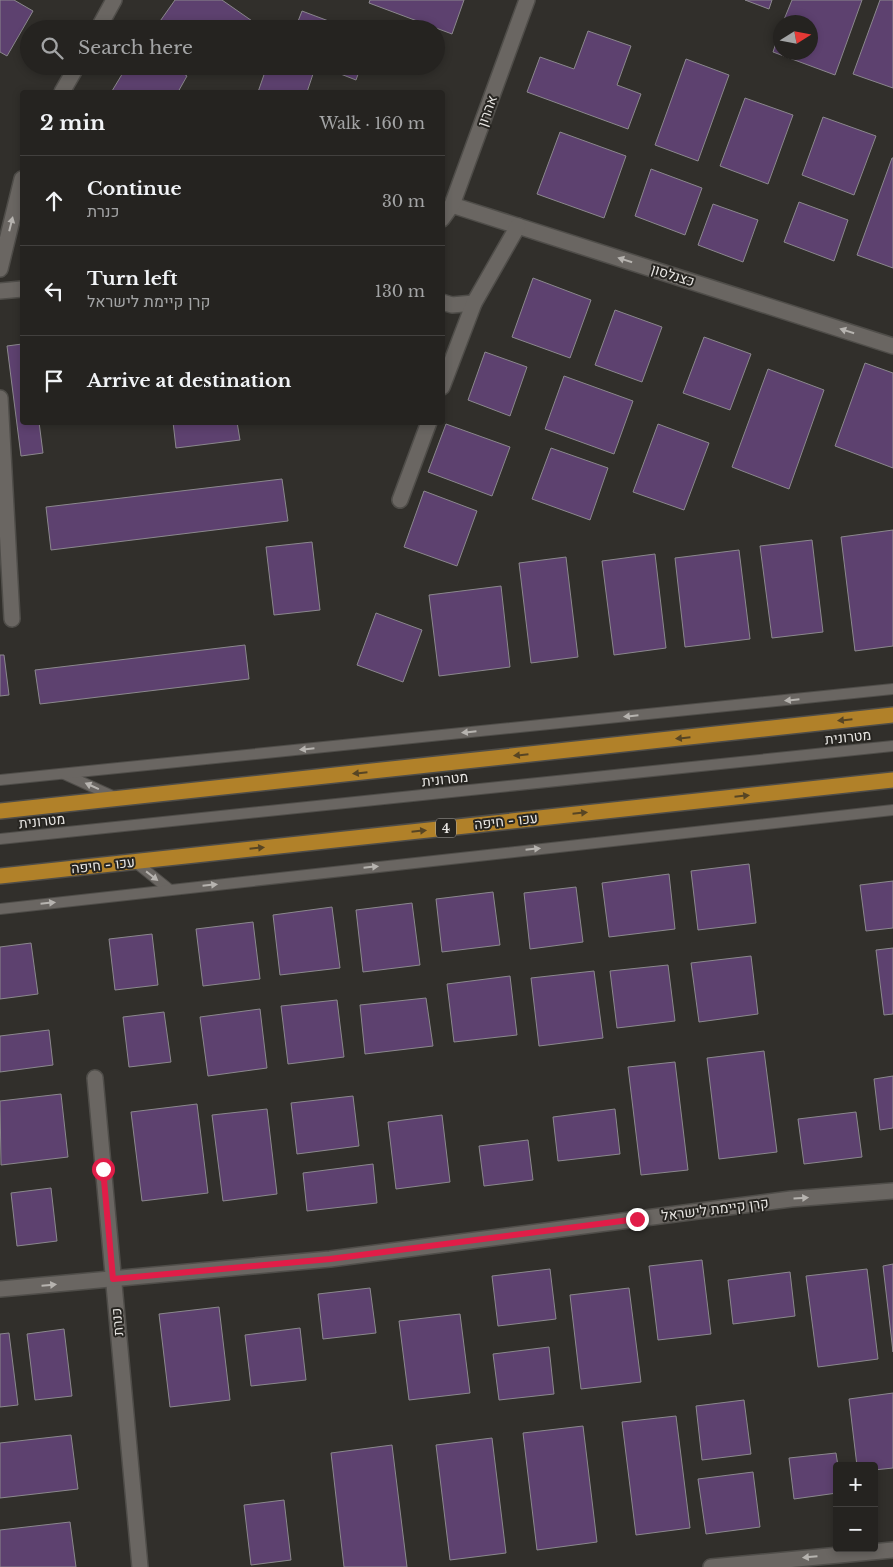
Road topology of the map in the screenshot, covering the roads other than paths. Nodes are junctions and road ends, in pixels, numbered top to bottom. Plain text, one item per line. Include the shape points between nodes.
1 (114, 0) edge
2 (528, 0) edge
3 (103, 20) edge
4 (71, 75) edge
5 (63, 90) edge
6 (20, 187) edge
7 (452, 205) junction
8 (445, 215) edge
9 (518, 226) junction
10 (0, 269) edge
11 (20, 290) edge
12 (0, 291) edge
13 (445, 303) edge
14 (474, 303) junction
15 (893, 346) edge
16 (445, 379) edge
17 (0, 398) edge
18 (428, 425) edge
19 (400, 500) dead end
20 (12, 619) dead end
21 (893, 689) edge
22 (893, 715) edge
23 (893, 746) edge
24 (63, 773) junction
25 (0, 780) edge
26 (893, 780) edge
27 (120, 799) junction
28 (893, 810) edge
29 (0, 811) edge
30 (0, 839) edge
31 (134, 862) junction
32 (0, 876) edge
33 (170, 890) junction
34 (0, 909) edge
35 (95, 1078) dead end
36 (893, 1191) edge
37 (113, 1279) junction
38 (0, 1289) edge
39 (893, 1550) edge
40 (140, 1567) edge
41 (711, 1567) edge

1 - 3 street
2 - 7 street, אהרון
4 - 5 street
10 -> 6 street
7 - 8 street, אהרון
7 - 9 street, כצנלסון
9 - 14 street
15 -> 9 street, כצנלסון
11 - 12 street
13 - 14 street
14 - 16 street
17 - 20 street
18 - 19 street
21 -> 24 lane
22 -> 27 highway
23 - 30 lane, מטרונית
24 - 25 lane
27 -> 24 lane
31 -> 26 highway, עכו - חיפה / 4
27 - 29 highway
33 -> 28 lane
31 - 32 highway, עכו - חיפה / 4
31 -> 33 lane
34 -> 33 lane
35 - 37 street, כנרת
37 -> 36 street, קרן קיימת לישראל via 330,1259 791,1199
38 -> 37 street, קרן קיימת לישראל
37 - 40 street, כנרת
39 -> 41 street

